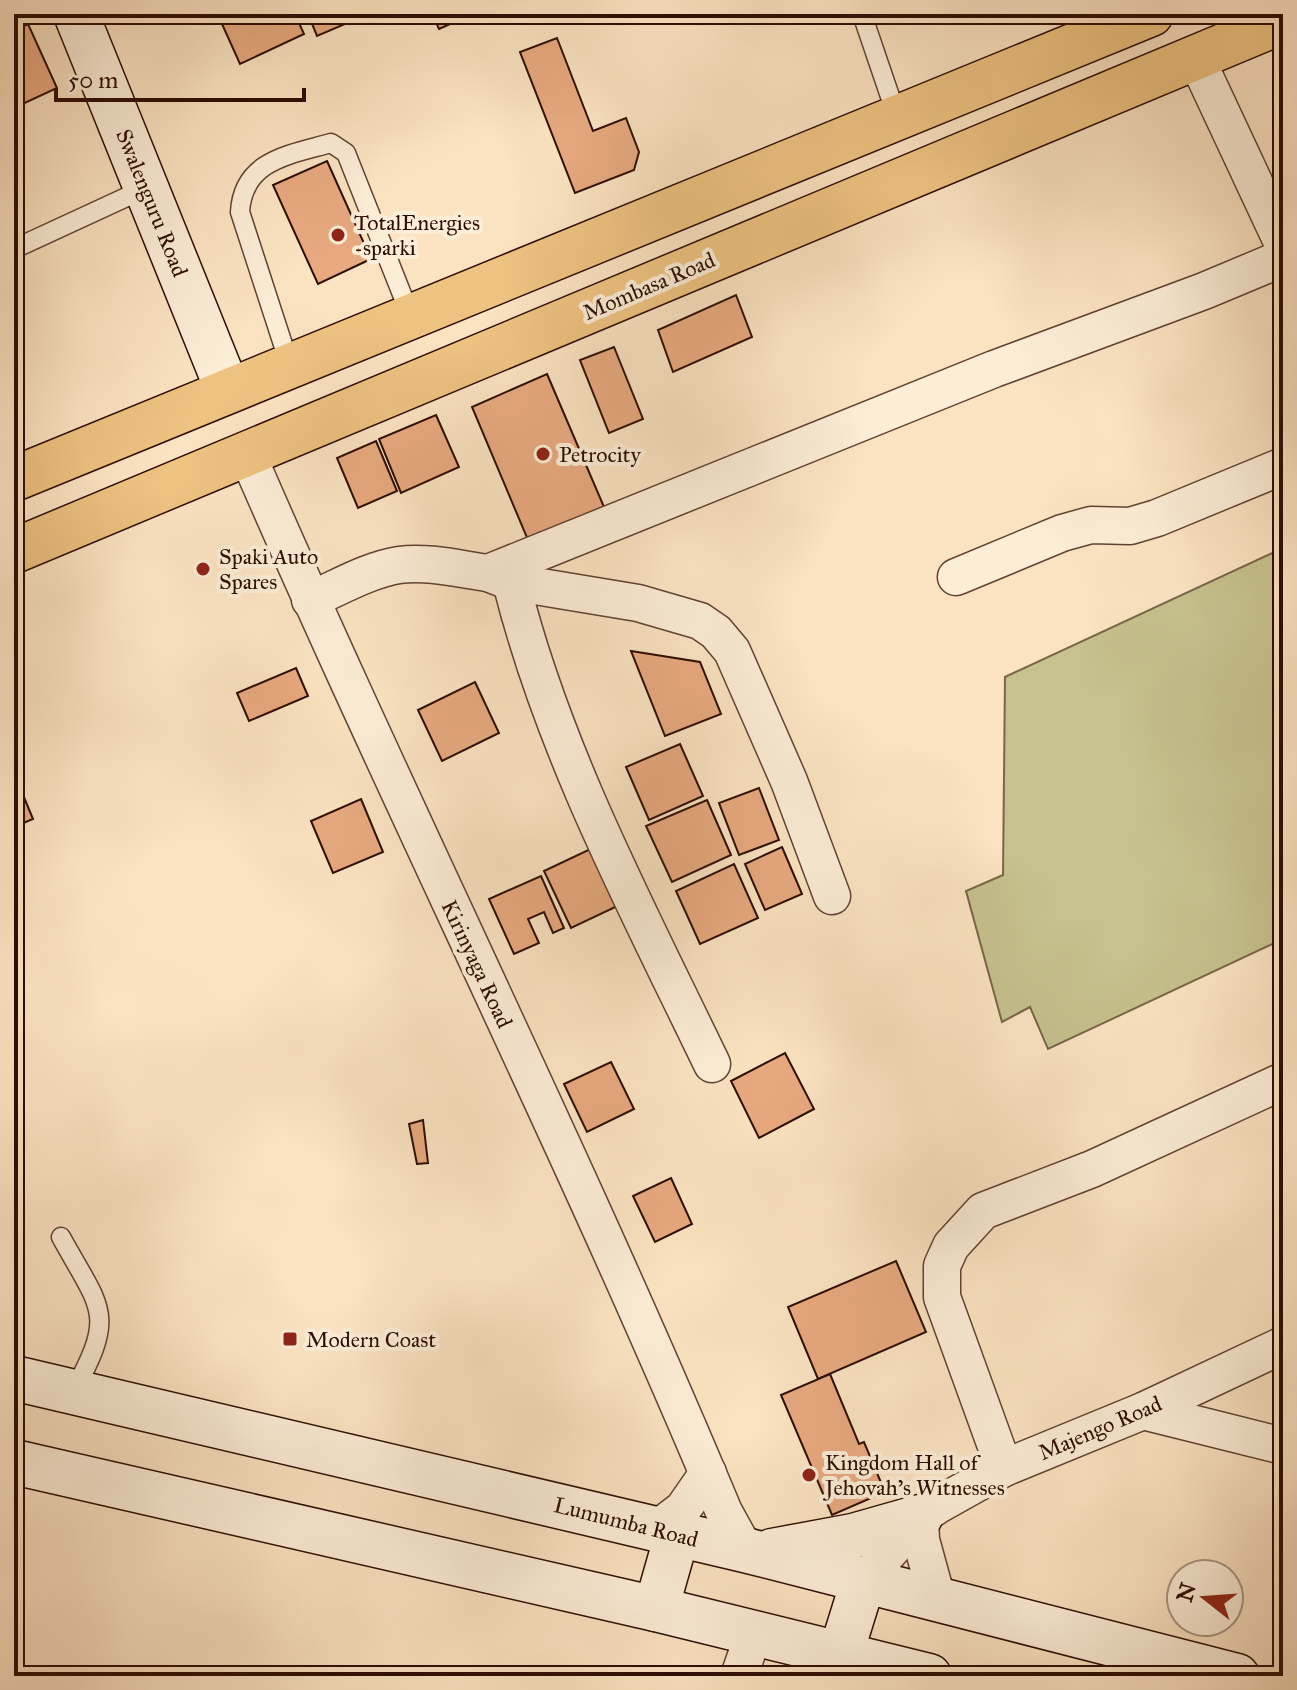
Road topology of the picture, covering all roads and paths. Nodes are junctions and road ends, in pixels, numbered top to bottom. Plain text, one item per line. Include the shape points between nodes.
1 (76, 14) edge
2 (862, 14) edge
3 (1151, 14) edge
4 (1283, 21) edge
5 (1196, 58) junction
6 (897, 118) junction
7 (146, 188) junction
8 (1283, 244) edge
9 (14, 249) edge
10 (1283, 258) edge
11 (411, 317) junction
12 (300, 362) junction
13 (228, 391) junction
14 (338, 416) junction
15 (247, 454) junction
16 (1283, 466) edge
17 (14, 479) edge
18 (14, 551) edge
19 (956, 577) dead end
20 (499, 578) junction
21 (310, 600) junction
22 (832, 896) dead end
23 (712, 1064) dead end
24 (1283, 1081) edge
25 (61, 1237) dead end
26 (1283, 1345) edge
27 (14, 1378) edge
28 (73, 1392) junction
29 (1143, 1411) junction
30 (1283, 1446) edge
31 (14, 1462) edge
32 (1004, 1468) junction
33 (708, 1473) junction
34 (920, 1517) junction
35 (667, 1532) junction
36 (749, 1552) junction
37 (863, 1582) junction
38 (938, 1602) junction
39 (656, 1609) junction
40 (754, 1633) junction
41 (840, 1656) junction
42 (739, 1676) edge
43 (929, 1676) edge
44 (1237, 1676) edge

1 - 7 main road, Swalenguru Road
2 - 6 lane
3 - 6 highway
4 - 5 highway, Mombasa Road
5 - 8 street
5 - 14 highway, Mombasa Road
6 - 11 highway
7 - 9 lane
7 - 13 main road, Swalenguru Road
10 - 20 street via 994,369
11 - 12 highway
11 - 12 lane via 346,153 331,143 287,156 254,171 241,193 240,212
12 - 13 highway
12 - 14 highway
13 - 17 highway
14 - 15 highway, Mombasa Road
15 - 18 highway, Mombasa Road
15 - 21 street, Kirinyaga Road
16 - 19 street via 1157,518 1062,533
20 - 21 street via 433,564 399,565
20 - 22 street via 638,603 700,621 716,632 738,666 789,781
20 - 23 street via 555,722
21 - 33 street, Kirinyaga Road
24 - 32 street via 1092,1169 983,1211 951,1246 942,1266 942,1297
25 - 28 lane via 101,1310 96,1349
26 - 29 street, Majengo Road
27 - 28 main road, Lumumba Road
28 - 35 main road, Lumumba Road
29 - 30 street
29 - 32 street, Majengo Road
31 - 39 main road
32 - 34 street, Majengo Road
33 - 35 street
33 - 36 street, Kirinyaga Road
34 - 36 main road via 853,1536
34 - 37 street, Majengo Road
34 - 38 street
35 - 36 main road, Lumumba Road
35 - 39 main road
36 - 37 main road, Lumumba Road
37 - 38 main road, Lumumba Road
37 - 41 main road
38 - 44 main road, Lumumba Road
39 - 40 main road
40 - 41 main road
40 - 42 street
41 - 43 main road

